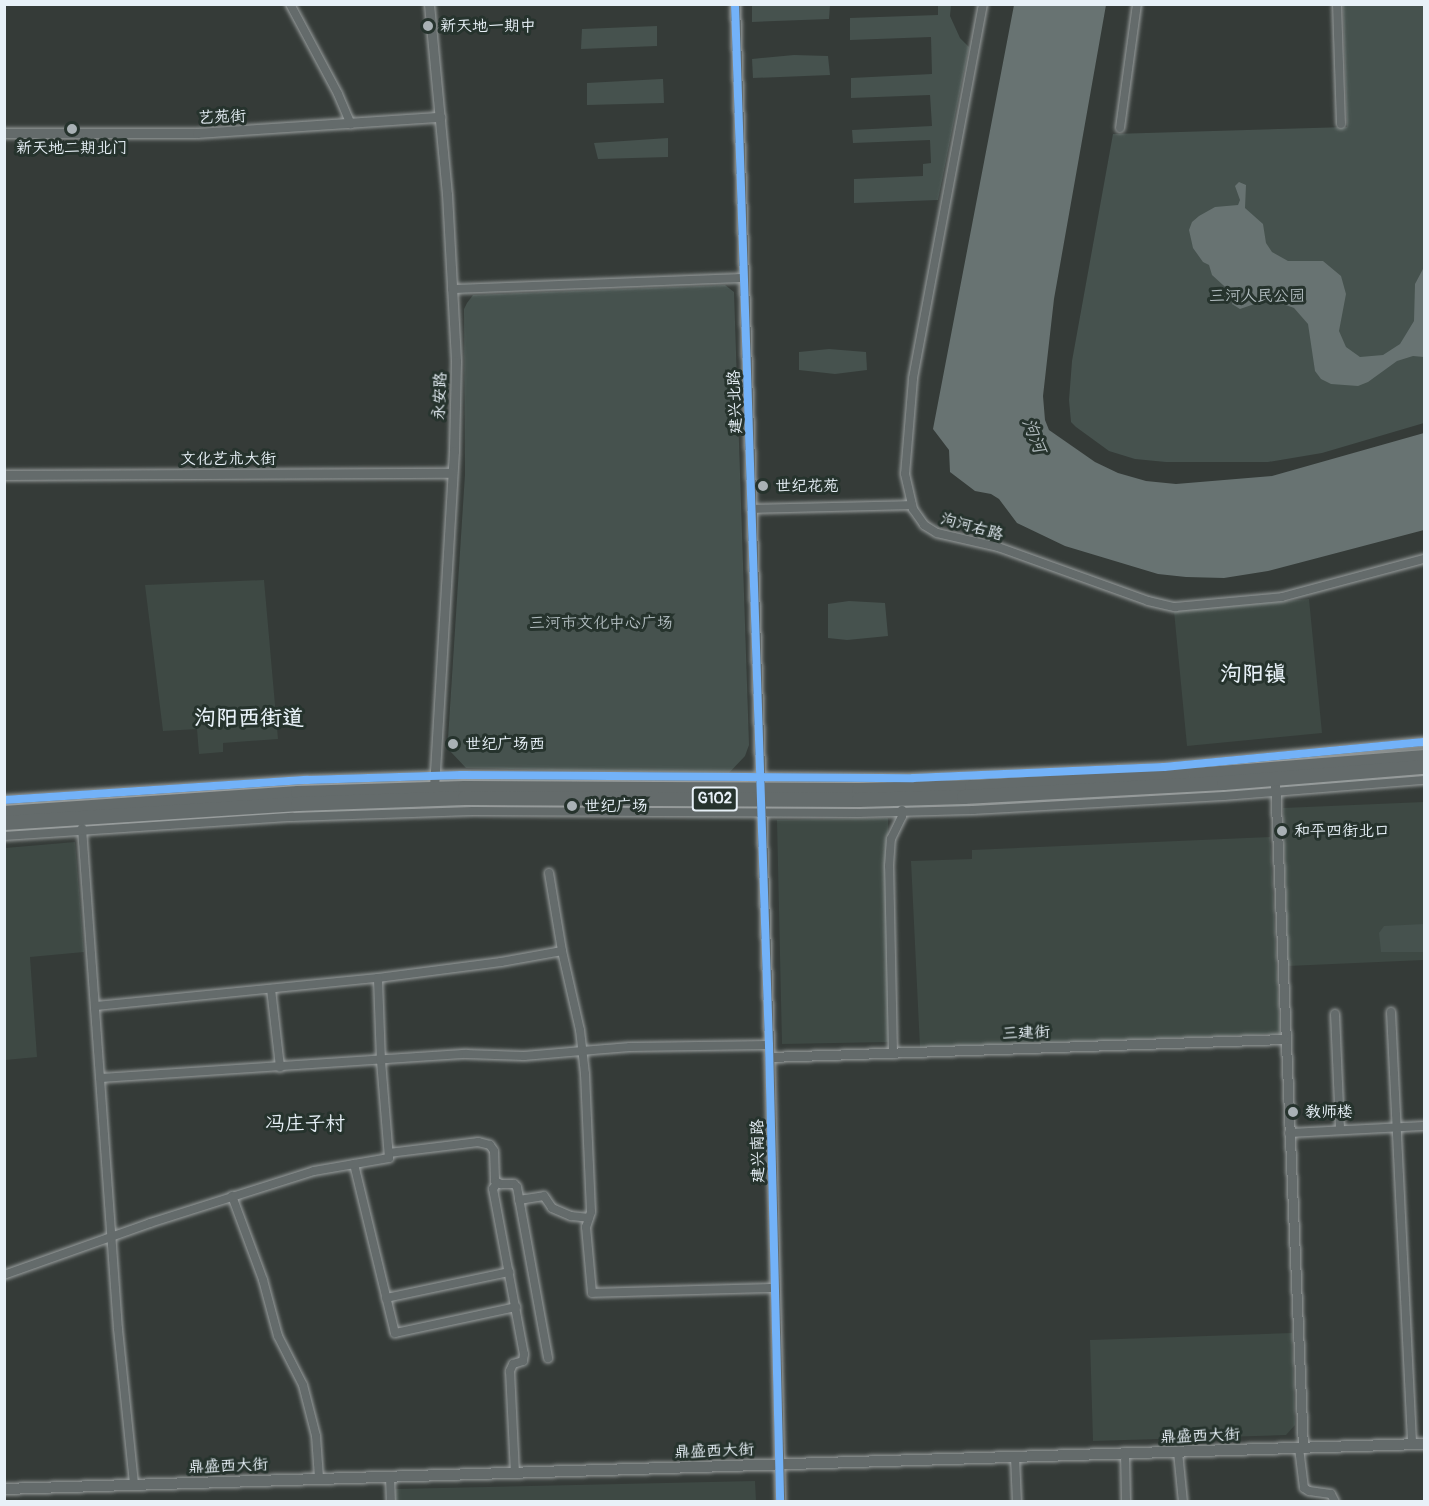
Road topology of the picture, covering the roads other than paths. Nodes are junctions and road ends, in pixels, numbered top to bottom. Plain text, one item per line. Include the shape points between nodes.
1 (290, 4) edge
2 (429, 4) edge
3 (735, 4) edge
4 (983, 4) edge
5 (1137, 4) edge
6 (1337, 4) edge
7 (440, 117) junction
8 (351, 124) junction
9 (1341, 124) dead end
10 (1120, 128) dead end
11 (4, 133) edge
12 (744, 278) junction
13 (452, 289) junction
14 (452, 472) junction
15 (4, 475) edge
16 (912, 505) junction
17 (752, 509) junction
18 (1425, 559) edge
19 (1425, 742) edge
20 (1425, 757) edge
21 (1425, 767) edge
22 (1425, 780) edge
23 (434, 782) junction
24 (1275, 786) junction
25 (761, 794) junction
26 (4, 800) edge
27 (902, 805) junction
28 (4, 813) edge
29 (4, 823) edge
30 (82, 824) junction
31 (4, 836) edge
32 (549, 873) dead end
33 (562, 951) junction
34 (378, 978) junction
35 (271, 989) junction
36 (96, 1006) junction
37 (1391, 1012) dead end
38 (1335, 1014) dead end
39 (1284, 1040) junction
40 (769, 1045) junction
41 (582, 1051) junction
42 (893, 1053) junction
43 (769, 1057) junction
44 (381, 1061) junction
45 (280, 1067) junction
46 (101, 1078) junction
47 (1425, 1126) edge
48 (1397, 1127) junction
49 (1340, 1130) junction
50 (1289, 1133) junction
51 (389, 1153) junction
52 (354, 1164) junction
53 (496, 1183) junction
54 (232, 1196) junction
55 (519, 1200) junction
56 (589, 1218) junction
57 (112, 1237) junction
58 (509, 1272) junction
59 (4, 1275) edge
60 (775, 1287) junction
61 (386, 1298) junction
62 (516, 1307) junction
63 (548, 1358) dead end
64 (1412, 1444) junction
65 (1425, 1444) edge
66 (1301, 1448) junction
67 (1178, 1452) junction
68 (1125, 1453) junction
69 (1015, 1456) junction
70 (779, 1464) junction
71 (515, 1472) junction
72 (390, 1476) junction
73 (319, 1478) junction
74 (134, 1485) junction
75 (4, 1489) edge
76 (391, 1502) edge
77 (780, 1502) edge
78 (1017, 1502) edge
79 (1126, 1502) edge
80 (1183, 1502) edge
81 (1335, 1502) edge

1 - 8 street
2 - 7 street, 永安路
3 - 12 street, 建兴北路
4 - 16 street, 泃河右路 via 915,360 906,466
5 - 10 street
6 - 9 street
7 - 8 street, 艺苑街
7 - 13 street, 永安路
8 - 11 street, 艺苑街 via 197,134
12 - 13 street
12 - 17 street, 建兴北路
13 - 14 street, 永安路 via 456,361
14 - 15 street, 文化艺术大街
14 - 23 street, 永安路
16 - 17 street
16 - 18 street, 泃河右路 via 924,525 937,533 998,547 1175,607 1282,597
17 - 25 street, 建兴北路
19 - 25 street via 1164,767 913,778
20 - 25 highway, G102 via 1093,782
21 - 24 highway, G102
22 - 24 street
23 - 25 highway, G102
23 - 26 street via 307,780
23 - 28 highway, G102
24 - 27 highway, G102 via 1094,792
24 - 39 street
25 - 27 highway, G102
25 - 30 highway, G102 via 298,804
25 - 40 street, 建兴南路
27 - 42 street via 902,816 893,830 889,867
29 - 30 highway, G102
30 - 31 street
30 - 36 street
32 - 33 street
33 - 34 street
33 - 41 street
34 - 35 street
34 - 44 street
35 - 36 street
35 - 45 street
36 - 46 street
37 - 48 street
38 - 49 street
39 - 42 street, 三建街
39 - 50 street
40 - 41 street
40 - 43 street, 建兴南路
41 - 44 street
41 - 56 street
42 - 43 street, 三建街
43 - 60 street, 建兴南路
44 - 45 street
44 - 51 street
45 - 46 street
46 - 57 street
47 - 48 street
48 - 49 street
48 - 64 street
49 - 50 street
50 - 66 street
51 - 52 street via 389,1158
51 - 53 street via 488,1143 494,1151
52 - 54 street via 314,1171
52 - 61 street
53 - 55 street via 516,1185
53 - 58 street via 493,1190
54 - 57 street
54 - 73 street via 263,1280 278,1336 303,1385 316,1436
55 - 56 street via 544,1196 549,1207
55 - 63 street
56 - 60 street via 586,1227 592,1293
57 - 59 street
57 - 74 street
58 - 61 street
58 - 62 street
60 - 70 street, 建兴南路
61 - 62 street via 395,1333
62 - 71 street via 524,1353 523,1360 513,1364 510,1371
64 - 65 main road, 鼎盛西大街
64 - 66 main road, 鼎盛西大街
66 - 67 main road, 鼎盛西大街
66 - 81 street via 1304,1488 1331,1494
67 - 68 main road, 鼎盛西大街
67 - 80 street
68 - 69 main road, 鼎盛西大街
68 - 79 street
69 - 70 main road, 鼎盛西大街
69 - 78 street
70 - 71 main road, 鼎盛西大街
70 - 77 street, 建兴南路
71 - 72 main road, 鼎盛西大街
72 - 73 main road, 鼎盛西大街
72 - 76 street
73 - 74 main road, 鼎盛西大街
74 - 75 main road, 鼎盛西大街

